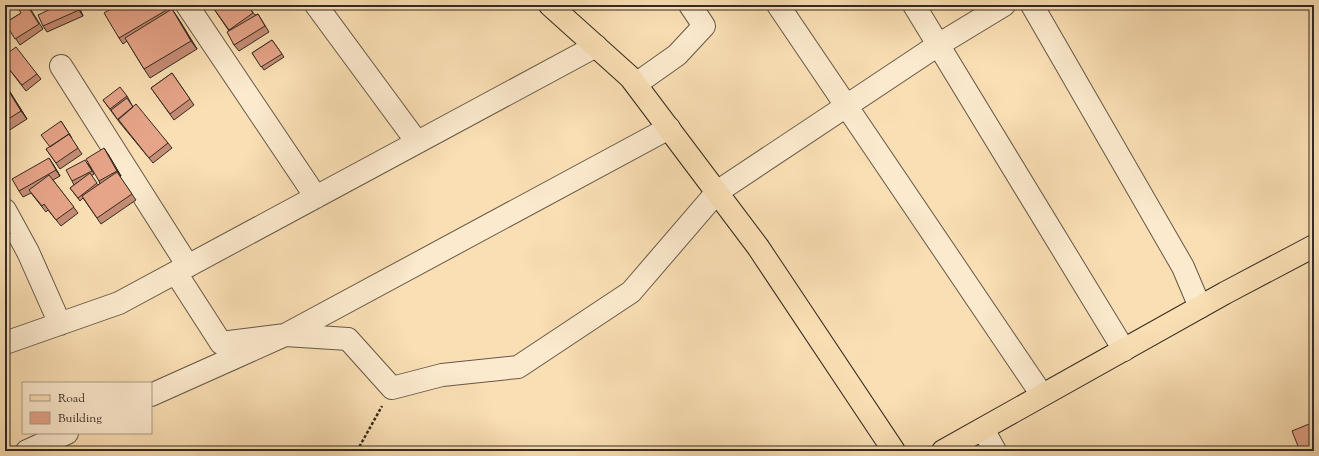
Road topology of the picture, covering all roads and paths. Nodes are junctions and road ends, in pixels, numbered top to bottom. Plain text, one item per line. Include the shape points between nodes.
1 (187, 5) edge
2 (316, 5) edge
3 (550, 5) edge
4 (690, 5) edge
5 (778, 5) edge
6 (914, 5) edge
7 (1004, 5) edge
8 (1032, 5) edge
9 (938, 44) junction
10 (596, 46) junction
11 (62, 66) dead end
12 (636, 84) junction
13 (846, 106) junction
14 (669, 128) junction
15 (417, 142) junction
16 (717, 192) junction
17 (316, 197) junction
18 (5, 210) edge
19 (1314, 246) edge
20 (182, 269) junction
21 (1200, 307) junction
22 (60, 324) junction
23 (285, 335) junction
24 (5, 343) edge
25 (1124, 350) junction
26 (392, 388) junction
27 (152, 395) edge
28 (1042, 396) junction
29 (983, 429) junction
30 (65, 434) edge
31 (27, 451) edge
32 (357, 451) edge
33 (894, 451) edge
34 (943, 451) edge
35 (995, 451) edge

1 - 17 street
2 - 15 street
3 - 10 main road
4 - 12 street via 704,26 677,55
5 - 13 street
6 - 9 street
7 - 9 street
8 - 21 street via 1183,267
9 - 13 street
9 - 25 street
10 - 12 main road
10 - 15 street
11 - 20 street
12 - 14 main road
13 - 16 street
13 - 28 street
14 - 16 main road
14 - 23 street
15 - 17 street
16 - 26 street via 631,292 518,367 442,375
16 - 33 main road via 758,247
17 - 20 street
18 - 22 street via 28,252
19 - 21 main road
20 - 22 street via 119,303
20 - 23 street via 221,343
21 - 25 main road
22 - 24 street
23 - 26 street via 348,339
23 - 27 street
25 - 28 main road
26 - 32 path
28 - 29 main road
29 - 34 main road
29 - 35 street
30 - 31 street

